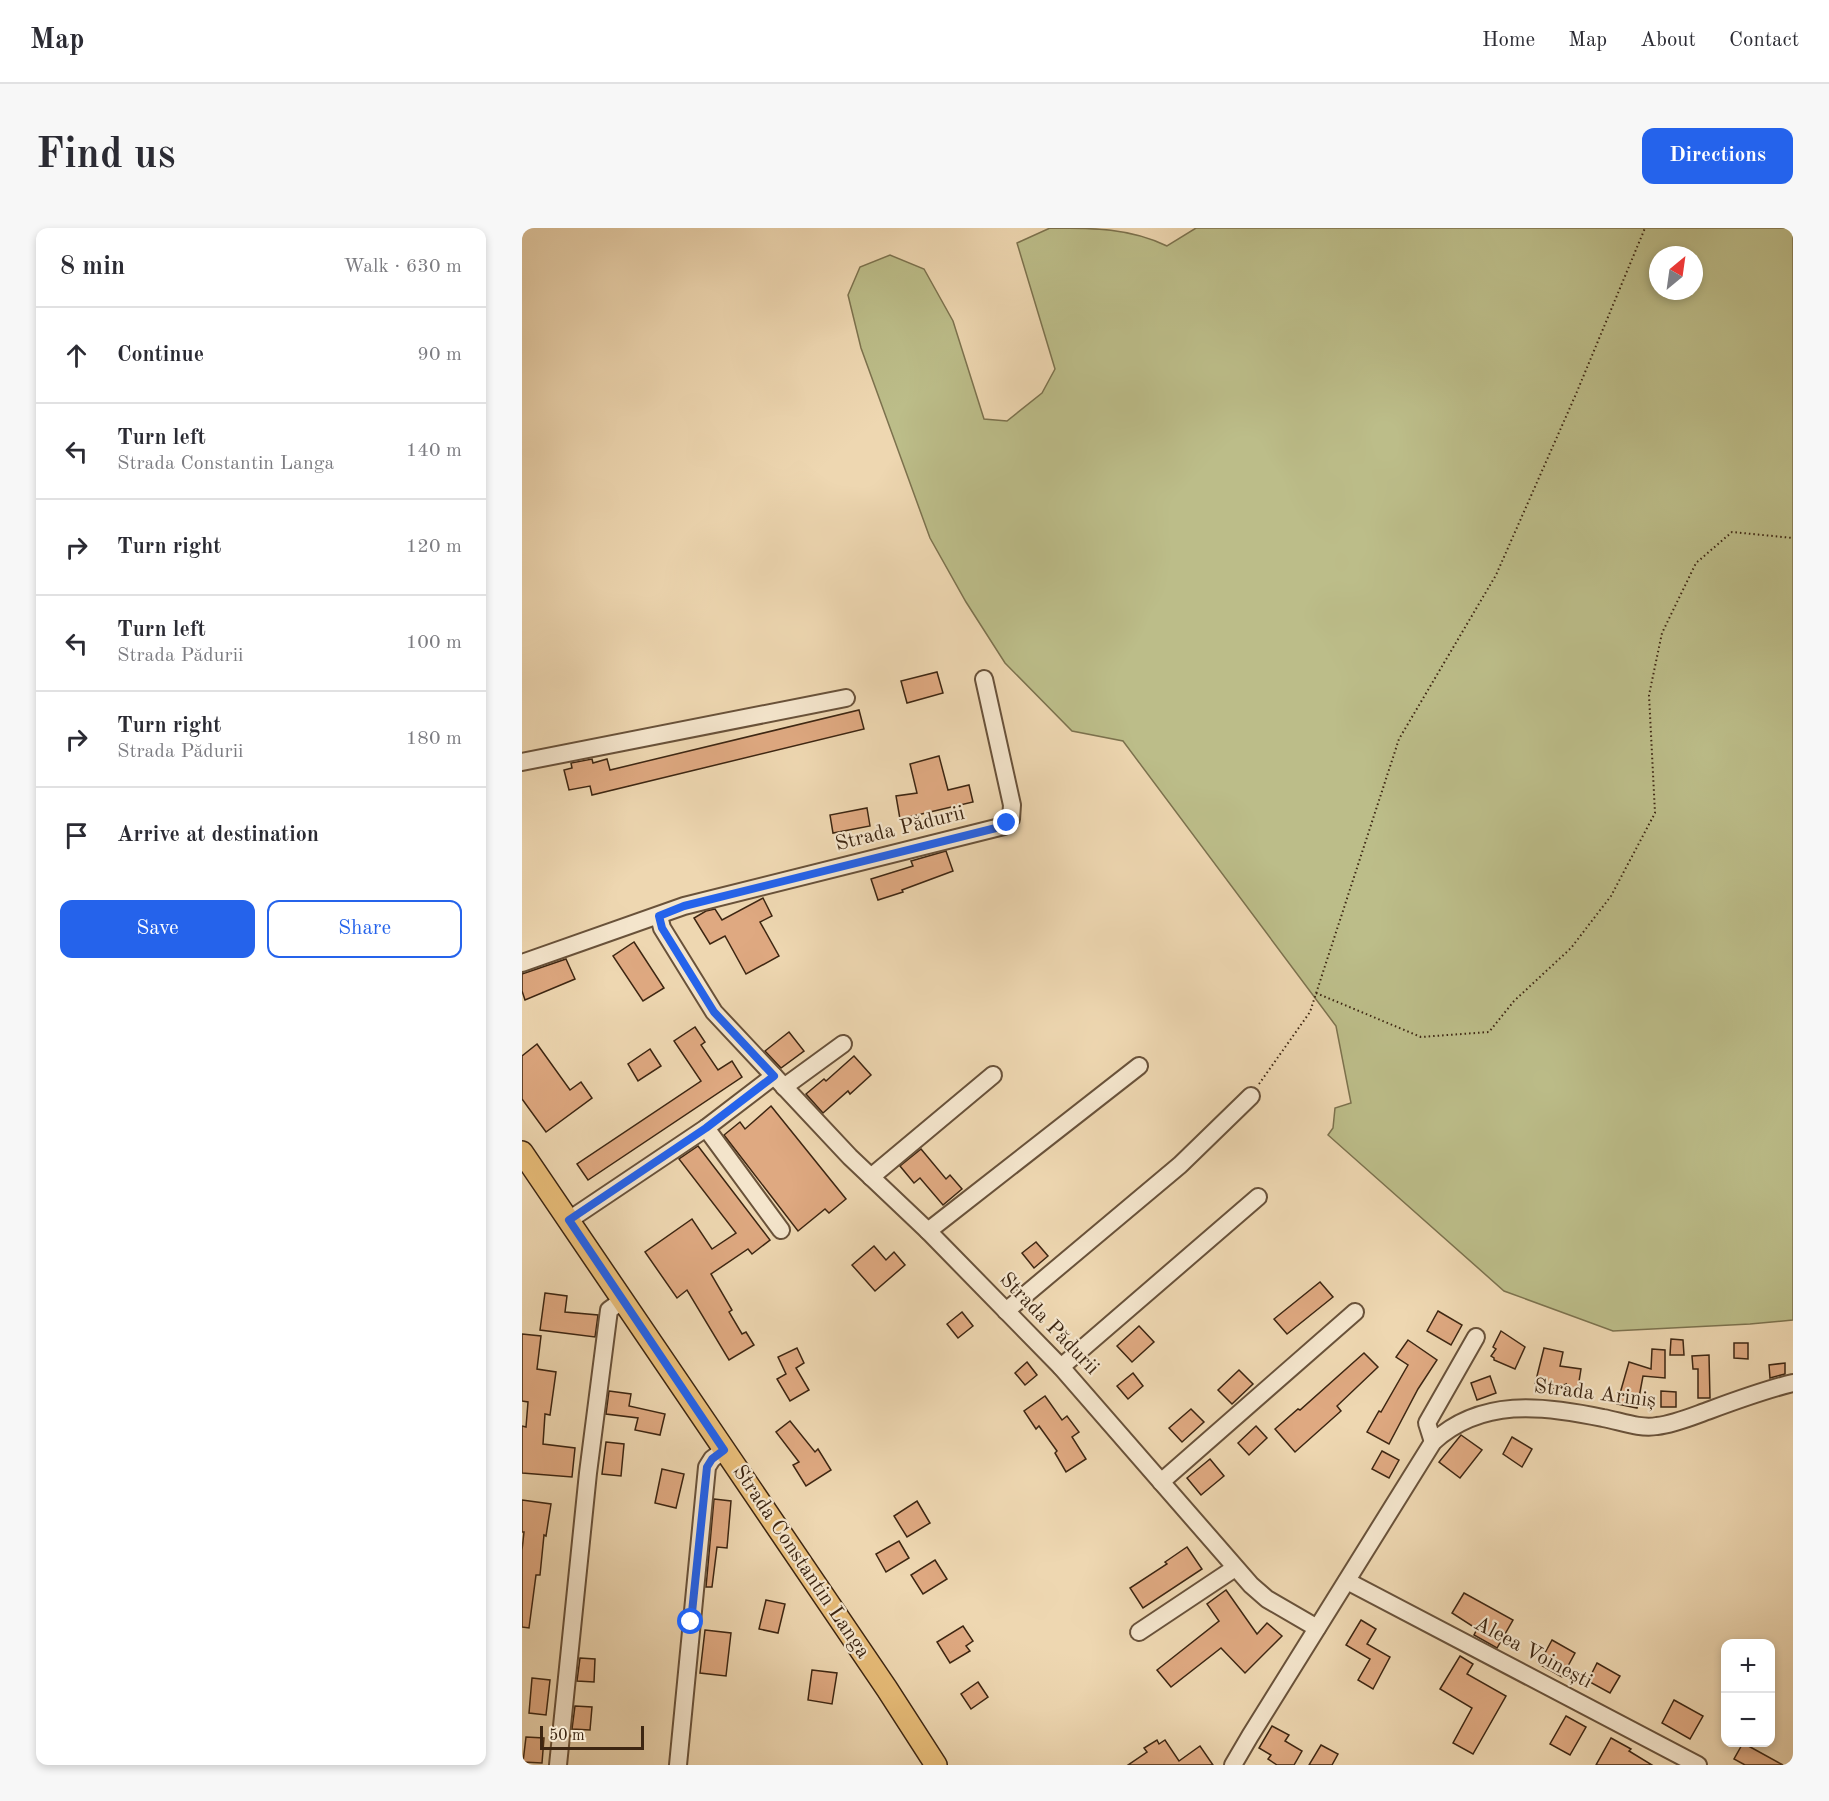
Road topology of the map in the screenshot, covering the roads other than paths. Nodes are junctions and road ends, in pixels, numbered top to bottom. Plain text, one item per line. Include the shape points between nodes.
1 (984, 679) dead end
2 (846, 698) dead end
3 (522, 762) edge
4 (659, 916) junction
5 (522, 963) edge
6 (843, 1044) dead end
7 (1139, 1066) dead end
8 (993, 1075) dead end
9 (779, 1081) junction
10 (1251, 1096) road end
11 (706, 1128) junction
12 (522, 1152) edge
13 (871, 1177) junction
14 (1258, 1197) dead end
15 (569, 1220) junction
16 (781, 1230) dead end
17 (928, 1231) junction
18 (623, 1300) junction
19 (1005, 1311) junction
20 (1355, 1312) dead end
21 (1476, 1337) dead end
22 (1061, 1367) junction
23 (1793, 1383) edge
24 (1433, 1442) junction
25 (724, 1450) junction
26 (1161, 1482) junction
27 (1235, 1568) junction
28 (1347, 1581) junction
29 (1317, 1628) junction
30 (1139, 1632) dead end
31 (558, 1765) edge
32 (678, 1765) edge
33 (936, 1765) edge
34 (1233, 1765) edge
35 (1698, 1765) edge

1 - 4 street, Strada Pădurii via 1012,805 1013,813 1004,826 684,906
2 - 3 street
4 - 5 street, Strada Pădurii
4 - 9 street, Strada Pădurii via 662,928 714,1012
6 - 9 street
7 - 17 street
8 - 13 street
9 - 11 street
9 - 13 street, Strada Pădurii
10 - 19 street via 1180,1165
11 - 15 street
11 - 16 street
12 - 15 main road, Strada Constantin Langa
13 - 17 street, Strada Pădurii
14 - 22 street
15 - 18 main road, Strada Constantin Langa
17 - 19 street, Strada Pădurii
18 - 25 main road, Strada Constantin Langa
18 - 31 street via 609,1310
19 - 22 street, Strada Pădurii
20 - 26 street
21 - 24 street via 1428,1423
22 - 26 street, Strada Pădurii
23 - 24 street, Strada Ariniș via 1656,1426 1575,1413 1496,1409 1454,1425
24 - 28 street, Strada Ariniș
25 - 32 street via 707,1467
25 - 33 main road, Strada Constantin Langa
26 - 27 street, Strada Pădurii
27 - 29 street, Strada Pădurii via 1267,1599
27 - 30 street
28 - 29 street, Strada Ariniș
28 - 35 street, Aleea Voinești
29 - 34 street

